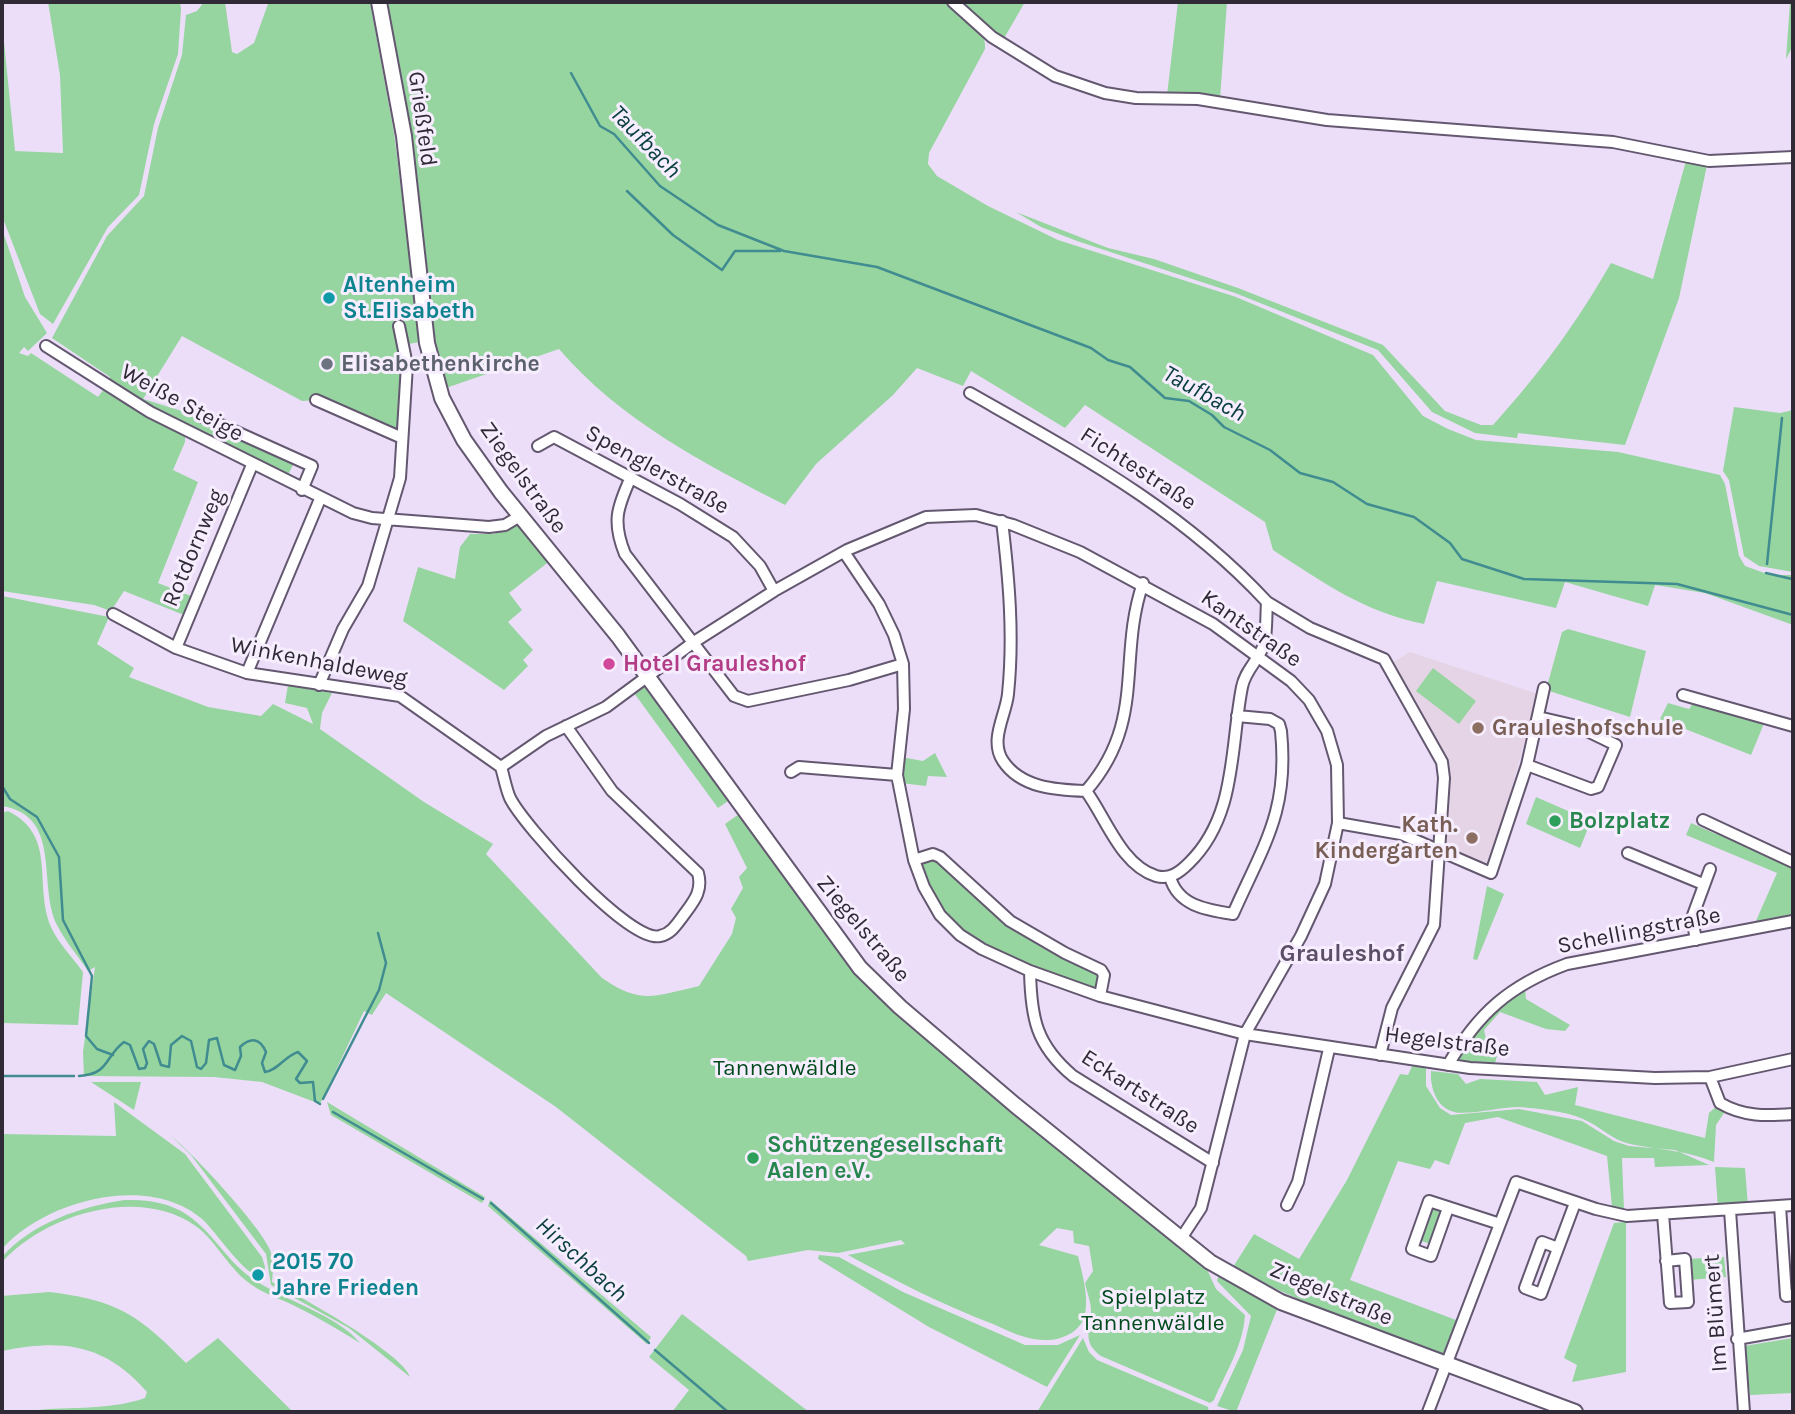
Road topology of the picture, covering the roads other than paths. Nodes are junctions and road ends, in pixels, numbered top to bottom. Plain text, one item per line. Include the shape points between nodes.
1 (379, 2) edge
2 (953, 2) edge
3 (1793, 157) edge
4 (414, 243) joint
5 (399, 326) dead end
6 (46, 346) dead end
7 (971, 393) dead end
8 (316, 400) dead end
9 (201, 415) dead end
10 (400, 437) junction
11 (538, 446) dead end
12 (252, 465) junction
13 (631, 477) junction
14 (302, 490) junction
15 (320, 499) junction
16 (520, 516) junction
17 (390, 517) junction
18 (1002, 522) junction
19 (844, 552) junction
20 (1143, 583) junction
21 (775, 591) junction
22 (1267, 602) junction
23 (113, 614) dead end
24 (694, 642) junction
25 (176, 648) junction
26 (1257, 655) junction
27 (903, 664) junction
28 (247, 673) junction
29 (648, 678) junction
30 (319, 685) junction
31 (1544, 688) dead end
32 (1683, 695) dead end
33 (1237, 716) junction
34 (1538, 717) junction
35 (566, 726) junction
36 (1793, 726) edge
37 (1527, 765) junction
38 (501, 767) junction
39 (791, 772) dead end
40 (897, 775) junction
41 (1086, 791) junction
42 (1703, 820) dead end
43 (1338, 822) junction
44 (1440, 852) junction
45 (1628, 853) dead end
46 (914, 860) junction
47 (1793, 862) edge
48 (1710, 869) dead end
49 (1170, 877) junction
50 (1703, 884) junction
51 (1793, 921) edge
52 (1696, 940) junction
53 (1030, 971) junction
54 (1100, 996) junction
55 (1245, 1034) junction
56 (1329, 1049) junction
57 (1380, 1055) junction
58 (1793, 1059) edge
59 (1448, 1065) junction
60 (1710, 1077) junction
61 (1793, 1114) edge
62 (1213, 1163) junction
63 (1575, 1203) junction
64 (1287, 1205) dead end
65 (1793, 1205) edge
66 (1780, 1206) junction
67 (1448, 1208) junction
68 (1730, 1210) junction
69 (1663, 1214) junction
70 (1497, 1223) junction
71 (1180, 1240) junction
72 (1558, 1248) junction
73 (1788, 1254) edge
74 (1667, 1261) dead end
75 (1793, 1295) edge
76 (1793, 1329) edge
77 (1737, 1339) junction
78 (1447, 1366) junction
79 (1428, 1412) edge
80 (1575, 1412) edge
81 (1744, 1412) edge

1 - 4 main road, Grießfeld via 404,136
2 - 3 street via 992,37 1055,76 1105,93 1198,99 1326,120 1614,142 1709,161
4 - 16 main road, Ziegelstraße via 427,344 442,398 464,440
5 - 10 street via 407,365
6 - 12 street, Weiße Steige via 150,412
7 - 22 street, Fichtestraße via 1117,478 1179,520
8 - 10 street
9 - 14 street, Weiße Steige via 312,466
10 - 17 street via 400,478
11 - 13 street, Spenglerstraße via 554,437
12 - 14 street, Weiße Steige
12 - 25 street, Rotdornweg
13 - 21 street, Spenglerstraße via 733,537 760,566
13 - 24 street via 619,504 616,531 636,569
14 - 15 street, Weiße Steige
15 - 17 street, Weiße Steige via 353,513
15 - 28 street
16 - 17 street, Weiße Steige via 489,527
16 - 29 main road, Ziegelstraße
17 - 30 street via 362,600 343,629
18 - 19 street, Kantstraße via 976,514 926,517
18 - 20 street, Kantstraße
18 - 41 street via 1012,635 1007,707 997,745 1002,760 1017,776 1039,786
19 - 21 street, Kantstraße
19 - 27 street, Hegelstraße via 879,604
20 - 26 street, Kantstraße
20 - 41 street via 1135,607 1128,705 1116,741
21 - 24 street, Kantstraße
22 - 26 street via 1264,647
22 - 44 street, Fichtestraße via 1310,628 1389,664 1442,762
23 - 25 street, Winkenhaldeweg
24 - 27 street via 734,696 748,701
24 - 29 street, Kantstraße
25 - 28 street, Winkenhaldeweg
26 - 33 street via 1242,683
26 - 43 street, Kantstraße via 1309,700 1327,731 1336,765
27 - 40 street, Hegelstraße
28 - 30 street, Winkenhaldeweg
29 - 35 street via 606,707
29 - 71 main road, Ziegelstraße via 860,968 900,1007
30 - 38 street, Winkenhaldeweg via 400,696
31 - 34 street
32 - 36 street
33 - 49 street via 1228,789 1214,829 1197,855
33 - 49 street via 1270,719 1281,731 1283,789 1265,848 1233,914 1186,902
34 - 37 street
34 - 37 street via 1577,726 1616,745 1598,787 1591,789
35 - 38 street
35 - 38 street via 612,791 698,873 697,898 673,929 659,937 647,935 568,871 510,797
37 - 44 street via 1491,873
39 - 40 street via 799,767
40 - 46 street, Hegelstraße
41 - 49 street via 1131,859 1144,871
42 - 47 street
43 - 44 street via 1401,834
43 - 55 street, Kantstraße via 1325,884
44 - 57 street via 1434,925 1392,1008
45 - 50 street
46 - 53 street, Hegelstraße via 940,915 960,935
46 - 54 street via 940,857 1010,920 1101,970
48 - 50 street
50 - 52 street via 1692,918
51 - 52 street, Schellingstraße
52 - 59 street, Schellingstraße via 1567,964 1527,980 1479,1020
53 - 54 street, Hegelstraße
53 - 62 street, Eckartstraße via 1036,1027 1057,1062
54 - 55 street, Hegelstraße
55 - 56 street, Hegelstraße
55 - 62 street, Kantstraße
56 - 57 street, Hegelstraße
56 - 64 street via 1298,1181
57 - 59 street, Hegelstraße
58 - 60 street, Hegelstraße
59 - 60 street, Hegelstraße via 1503,1072
60 - 61 street via 1720,1103 1734,1111
62 - 71 street, Kantstraße via 1201,1208
63 - 69 street via 1627,1216
63 - 70 street via 1516,1182
63 - 72 street
65 - 66 street
66 - 68 street
66 - 73 street
67 - 67 street via 1431,1255 1412,1249 1429,1201
67 - 70 street
68 - 69 street
68 - 77 street, Im Blümert
69 - 74 street
70 - 78 street
71 - 78 main road, Ziegelstraße via 1281,1302
72 - 72 street via 1542,1242 1525,1288 1541,1294
73 - 75 street via 1786,1296
76 - 77 street
77 - 81 street, Im Blümert
78 - 79 street
78 - 80 main road, Ziegelstraße

